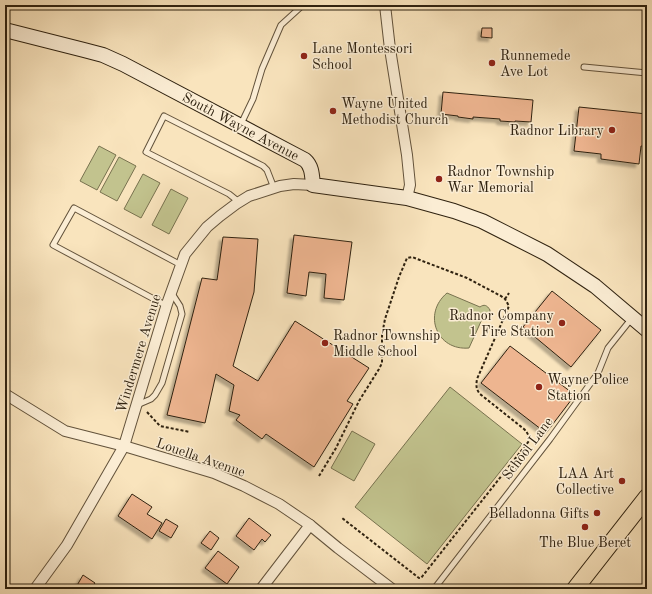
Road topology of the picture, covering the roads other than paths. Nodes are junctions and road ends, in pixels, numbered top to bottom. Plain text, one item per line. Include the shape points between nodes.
1 (304, 5) edge
2 (385, 5) edge
3 (5, 30) edge
4 (584, 67) dead end
5 (647, 73) edge
6 (240, 126) junction
7 (313, 185) junction
8 (274, 188) junction
9 (407, 198) junction
10 (239, 202) junction
11 (181, 265) junction
12 (171, 292) junction
13 (167, 306) junction
14 (632, 317) junction
15 (647, 330) edge
16 (5, 394) edge
17 (136, 406) junction
18 (124, 446) junction
19 (644, 507) edge
20 (310, 525) junction
21 (35, 589) edge
22 (261, 589) edge
23 (392, 589) edge
24 (434, 589) edge
25 (575, 589) edge

1 - 6 lane via 281,25
2 - 9 street via 407,155 410,185
3 - 6 main road, South Wayne Avenue via 103,55
4 - 5 lane
6 - 7 main road, South Wayne Avenue via 305,160 309,164
7 - 8 street, Windermere Avenue via 294,184
7 - 9 main road
8 - 10 street, Windermere Avenue
8 - 10 lane via 263,166 164,116 146,152 229,194
9 - 14 main road via 482,221 547,254 595,286
10 - 11 street, Windermere Avenue via 207,227 185,254
11 - 12 street, Windermere Avenue
11 - 13 lane via 74,208 53,245
12 - 13 street, Windermere Avenue
12 - 17 lane via 182,314 162,383 155,395
13 - 17 street, Windermere Avenue
14 - 15 main road
14 - 24 lane, School Lane via 608,348 598,373 550,439
16 - 18 street, Louella Avenue via 65,431
17 - 18 street, Windermere Avenue
18 - 20 street, Louella Avenue via 214,473 279,504
18 - 21 street, Windermere Avenue via 67,545
19 - 25 highway
20 - 22 street
20 - 23 street, Louella Avenue

